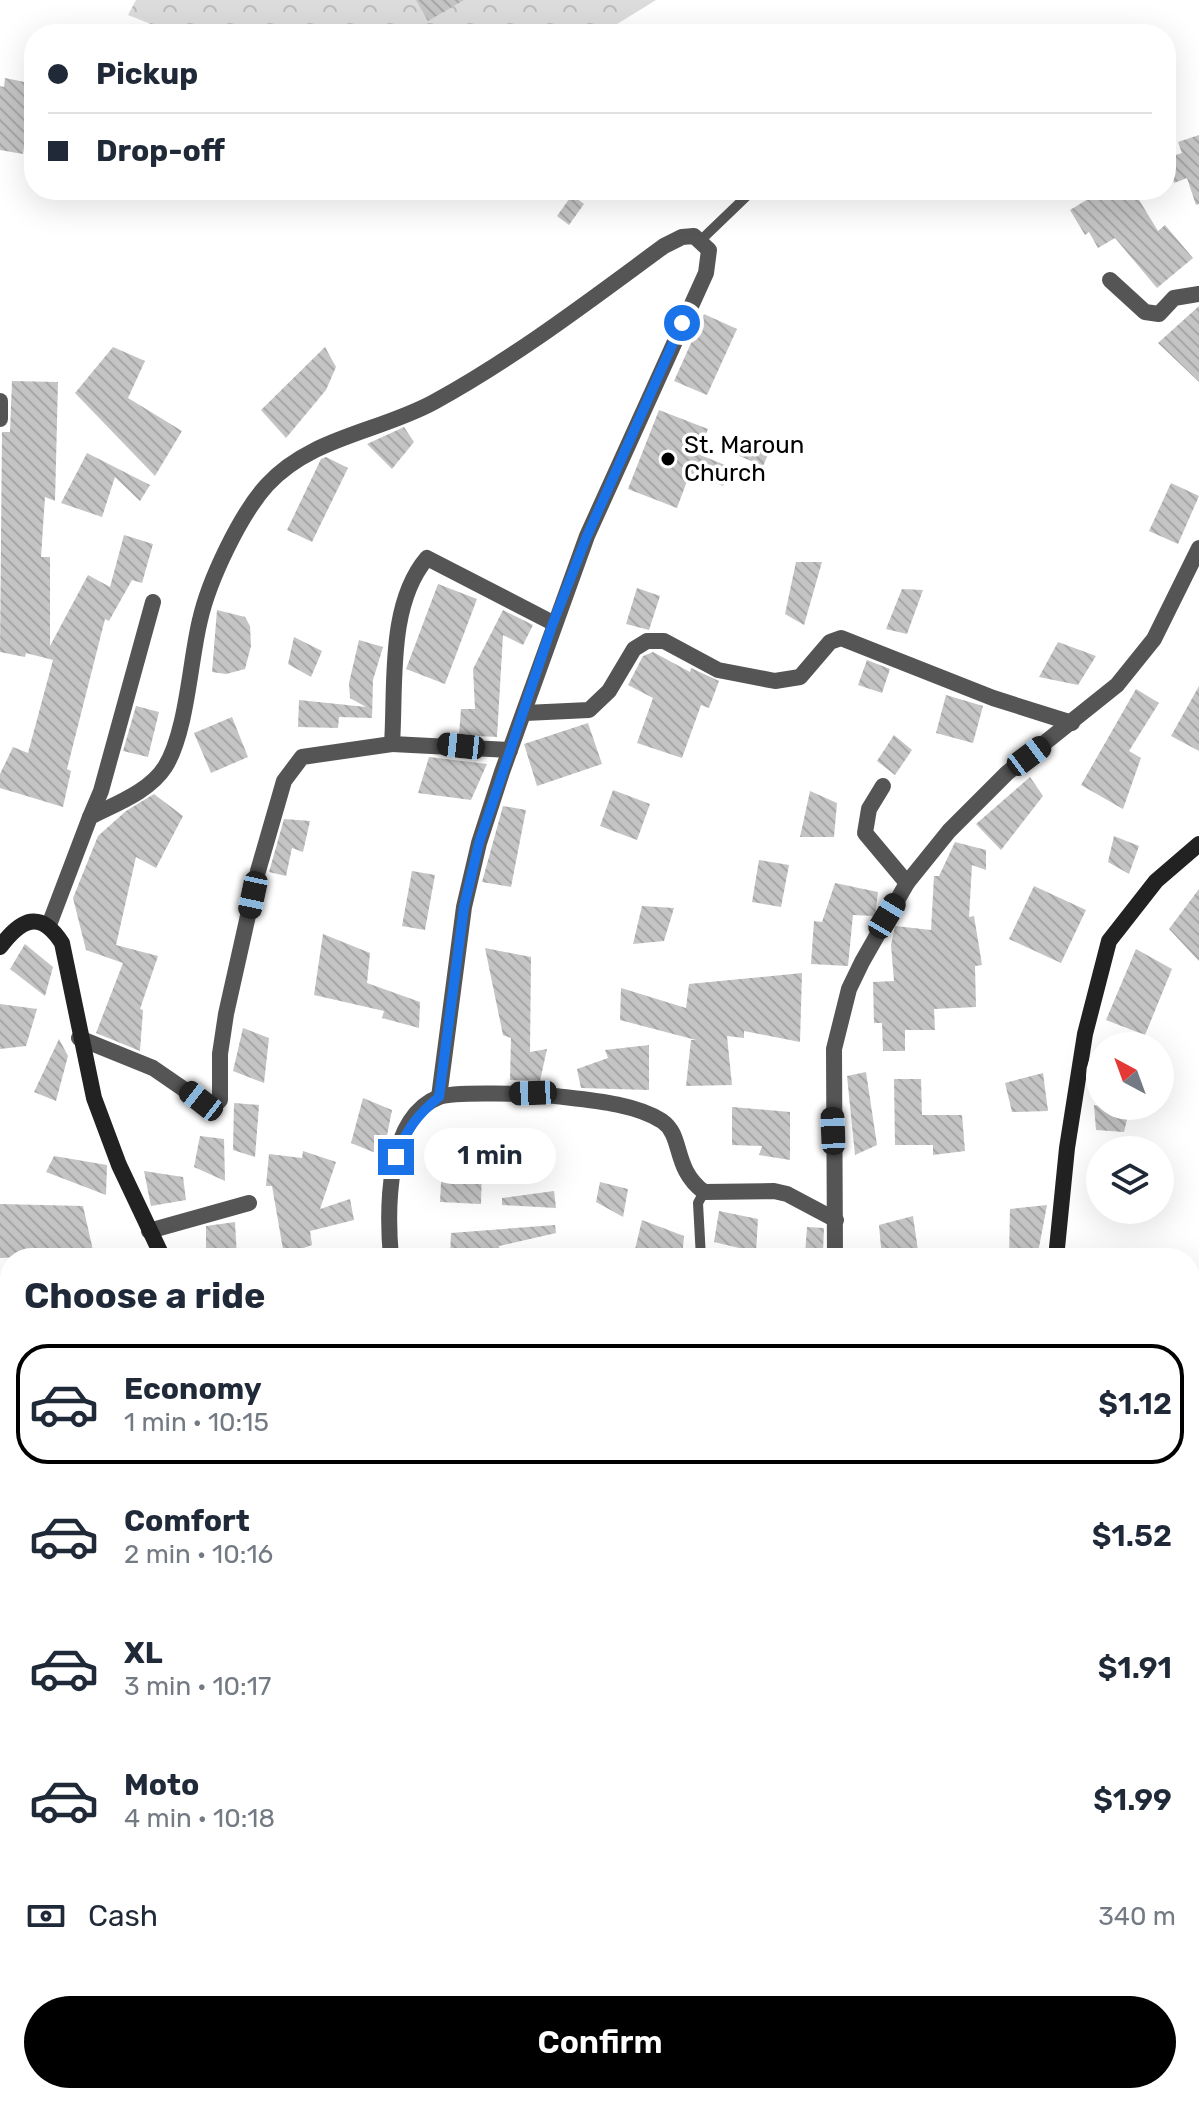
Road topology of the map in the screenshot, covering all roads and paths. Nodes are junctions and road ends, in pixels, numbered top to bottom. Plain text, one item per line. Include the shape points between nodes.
1 (743, 200) edge
2 (701, 240) junction
3 (1110, 280) dead end
4 (1199, 294) edge
5 (0, 401) edge
6 (0, 419) edge
7 (1199, 548) edge
8 (153, 602) dead end
9 (553, 623) junction
10 (525, 713) junction
11 (1072, 723) junction
12 (392, 744) junction
13 (510, 750) junction
14 (883, 786) dead end
15 (90, 817) junction
16 (1199, 844) edge
17 (907, 883) junction
18 (49, 925) junction
19 (0, 947) edge
20 (79, 1038) junction
21 (439, 1097) junction
22 (704, 1192) junction
23 (249, 1203) dead end
24 (836, 1220) junction
25 (149, 1231) junction
26 (158, 1248) edge
27 (390, 1248) edge
28 (700, 1248) edge
29 (835, 1248) edge
30 (1057, 1248) edge

1 - 2 lane
2 - 9 street via 709,250 706,273
2 - 15 street via 682,237 664,246 537,341 431,404 300,456 267,485 246,514 200,617 181,719 165,766 146,787
3 - 4 street via 1145,312 1159,314 1174,298
5 - 6 street
7 - 11 street via 1154,639 1117,685
8 - 15 street
9 - 10 street
9 - 12 street via 427,558 416,572 396,636
10 - 11 street via 589,710 609,691 634,649 647,641 664,641 718,670 775,681 800,677 826,646 841,638
10 - 13 street
11 - 17 street via 1007,773
12 - 13 street
12 - 20 street via 302,757 284,781 226,1014 216,1104 201,1101 153,1068
13 - 21 street via 464,907
14 - 17 street via 869,809 865,833
15 - 18 street
16 - 30 street via 1156,881 1109,941 1085,1034
17 - 24 street via 849,989 834,1049
18 - 19 street via 25,922
18 - 20 street via 66,952
20 - 25 street via 105,1129
21 - 22 street via 533,1093 645,1114 673,1134 684,1173
21 - 27 street via 418,1114 396,1157 387,1213
22 - 24 street via 774,1191
22 - 28 lane via 698,1203
23 - 25 street
24 - 29 street
25 - 26 street

